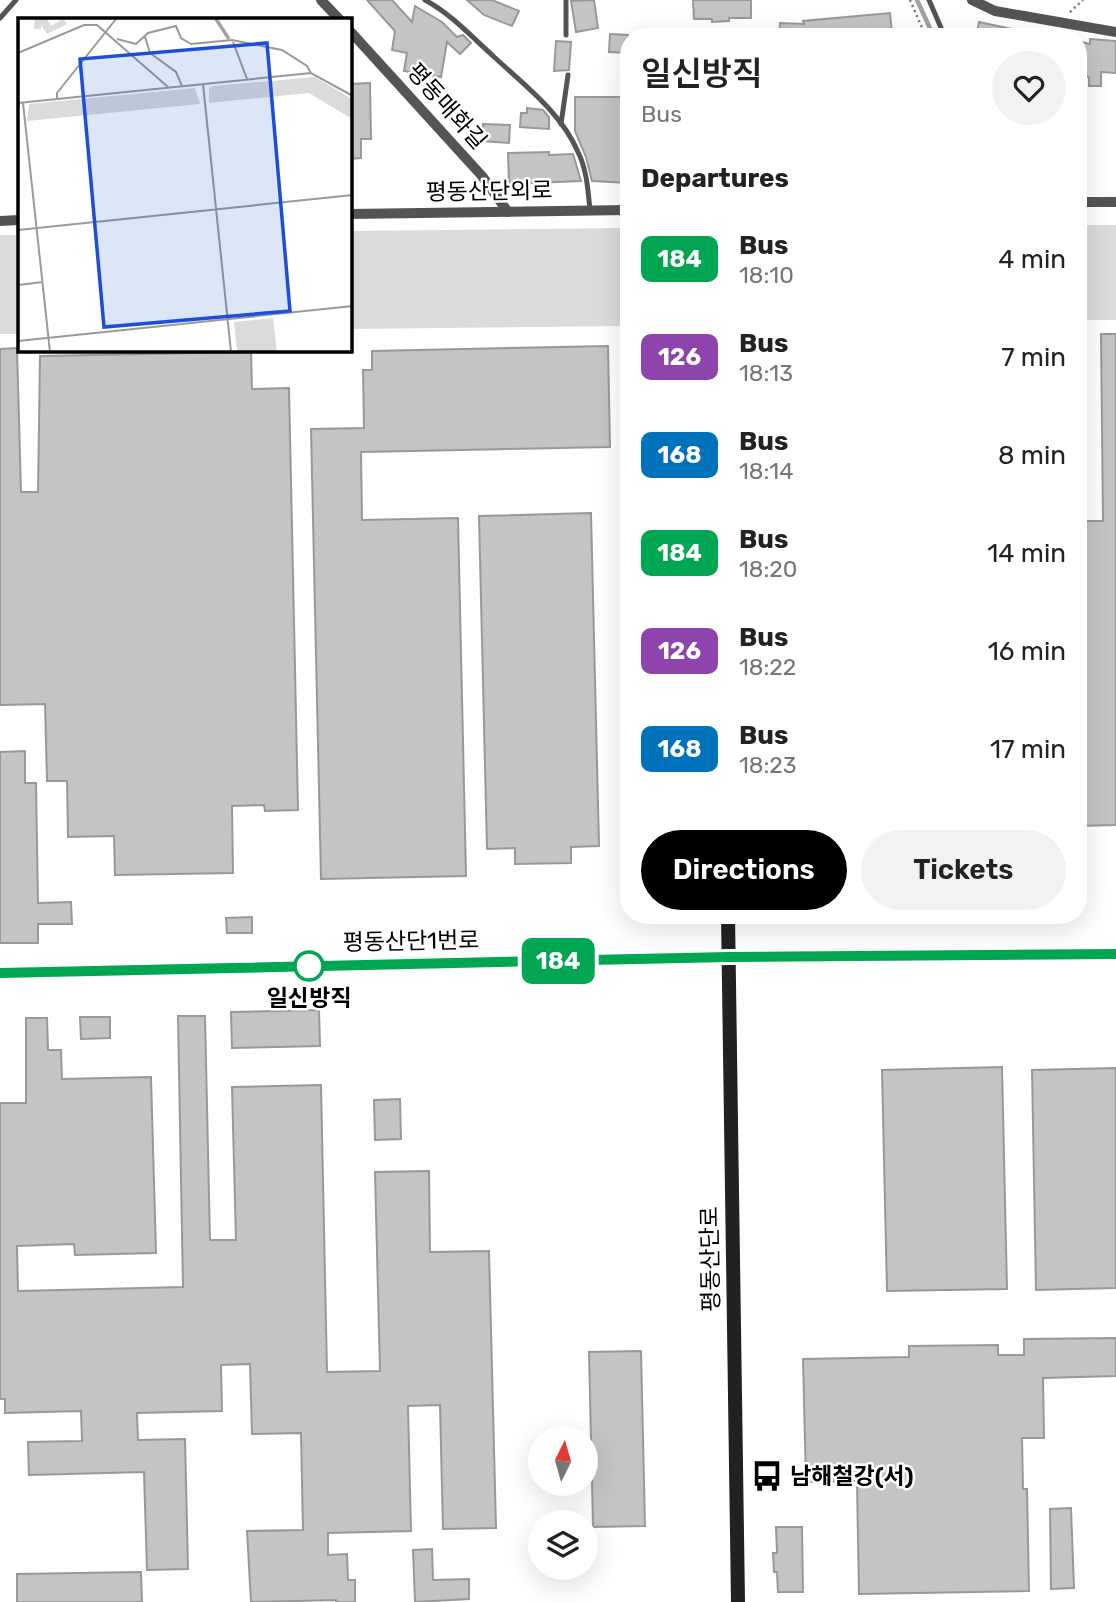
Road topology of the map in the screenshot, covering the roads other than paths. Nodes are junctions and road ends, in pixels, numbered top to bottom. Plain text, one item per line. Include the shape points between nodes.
1 (16, 0) edge
2 (321, 0) edge
3 (425, 0) edge
4 (566, 0) edge
5 (929, 0) edge
6 (972, 0) edge
7 (433, 2) edge
8 (0, 18) edge
9 (338, 18) edge
10 (941, 28) edge
11 (1116, 32) edge
12 (352, 33) edge
13 (566, 35) dead end
14 (568, 75) dead end
15 (561, 124) junction
16 (1087, 202) edge
17 (1116, 202) edge
18 (620, 210) edge
19 (590, 211) junction
20 (508, 212) junction
21 (352, 215) edge
22 (0, 220) edge
23 (18, 220) edge
24 (728, 924) edge
25 (1116, 954) edge
26 (729, 957) junction
27 (0, 973) edge
28 (738, 1602) edge

1 - 8 lane
2 - 9 street
3 - 7 lane
4 - 13 lane
5 - 10 lane
6 - 11 street via 995,11
7 - 15 lane
12 - 20 street, 평동매화길 via 482,176
14 - 15 lane
15 - 19 lane via 585,171
16 - 17 street
18 - 19 street, 평동산단외로
19 - 20 street, 평동산단외로
20 - 21 street, 평동산단외로
22 - 23 street
24 - 26 street, 평동산단로
25 - 26 street, 평동산단1번로
26 - 27 street, 평동산단1번로
26 - 28 street, 평동산단로

